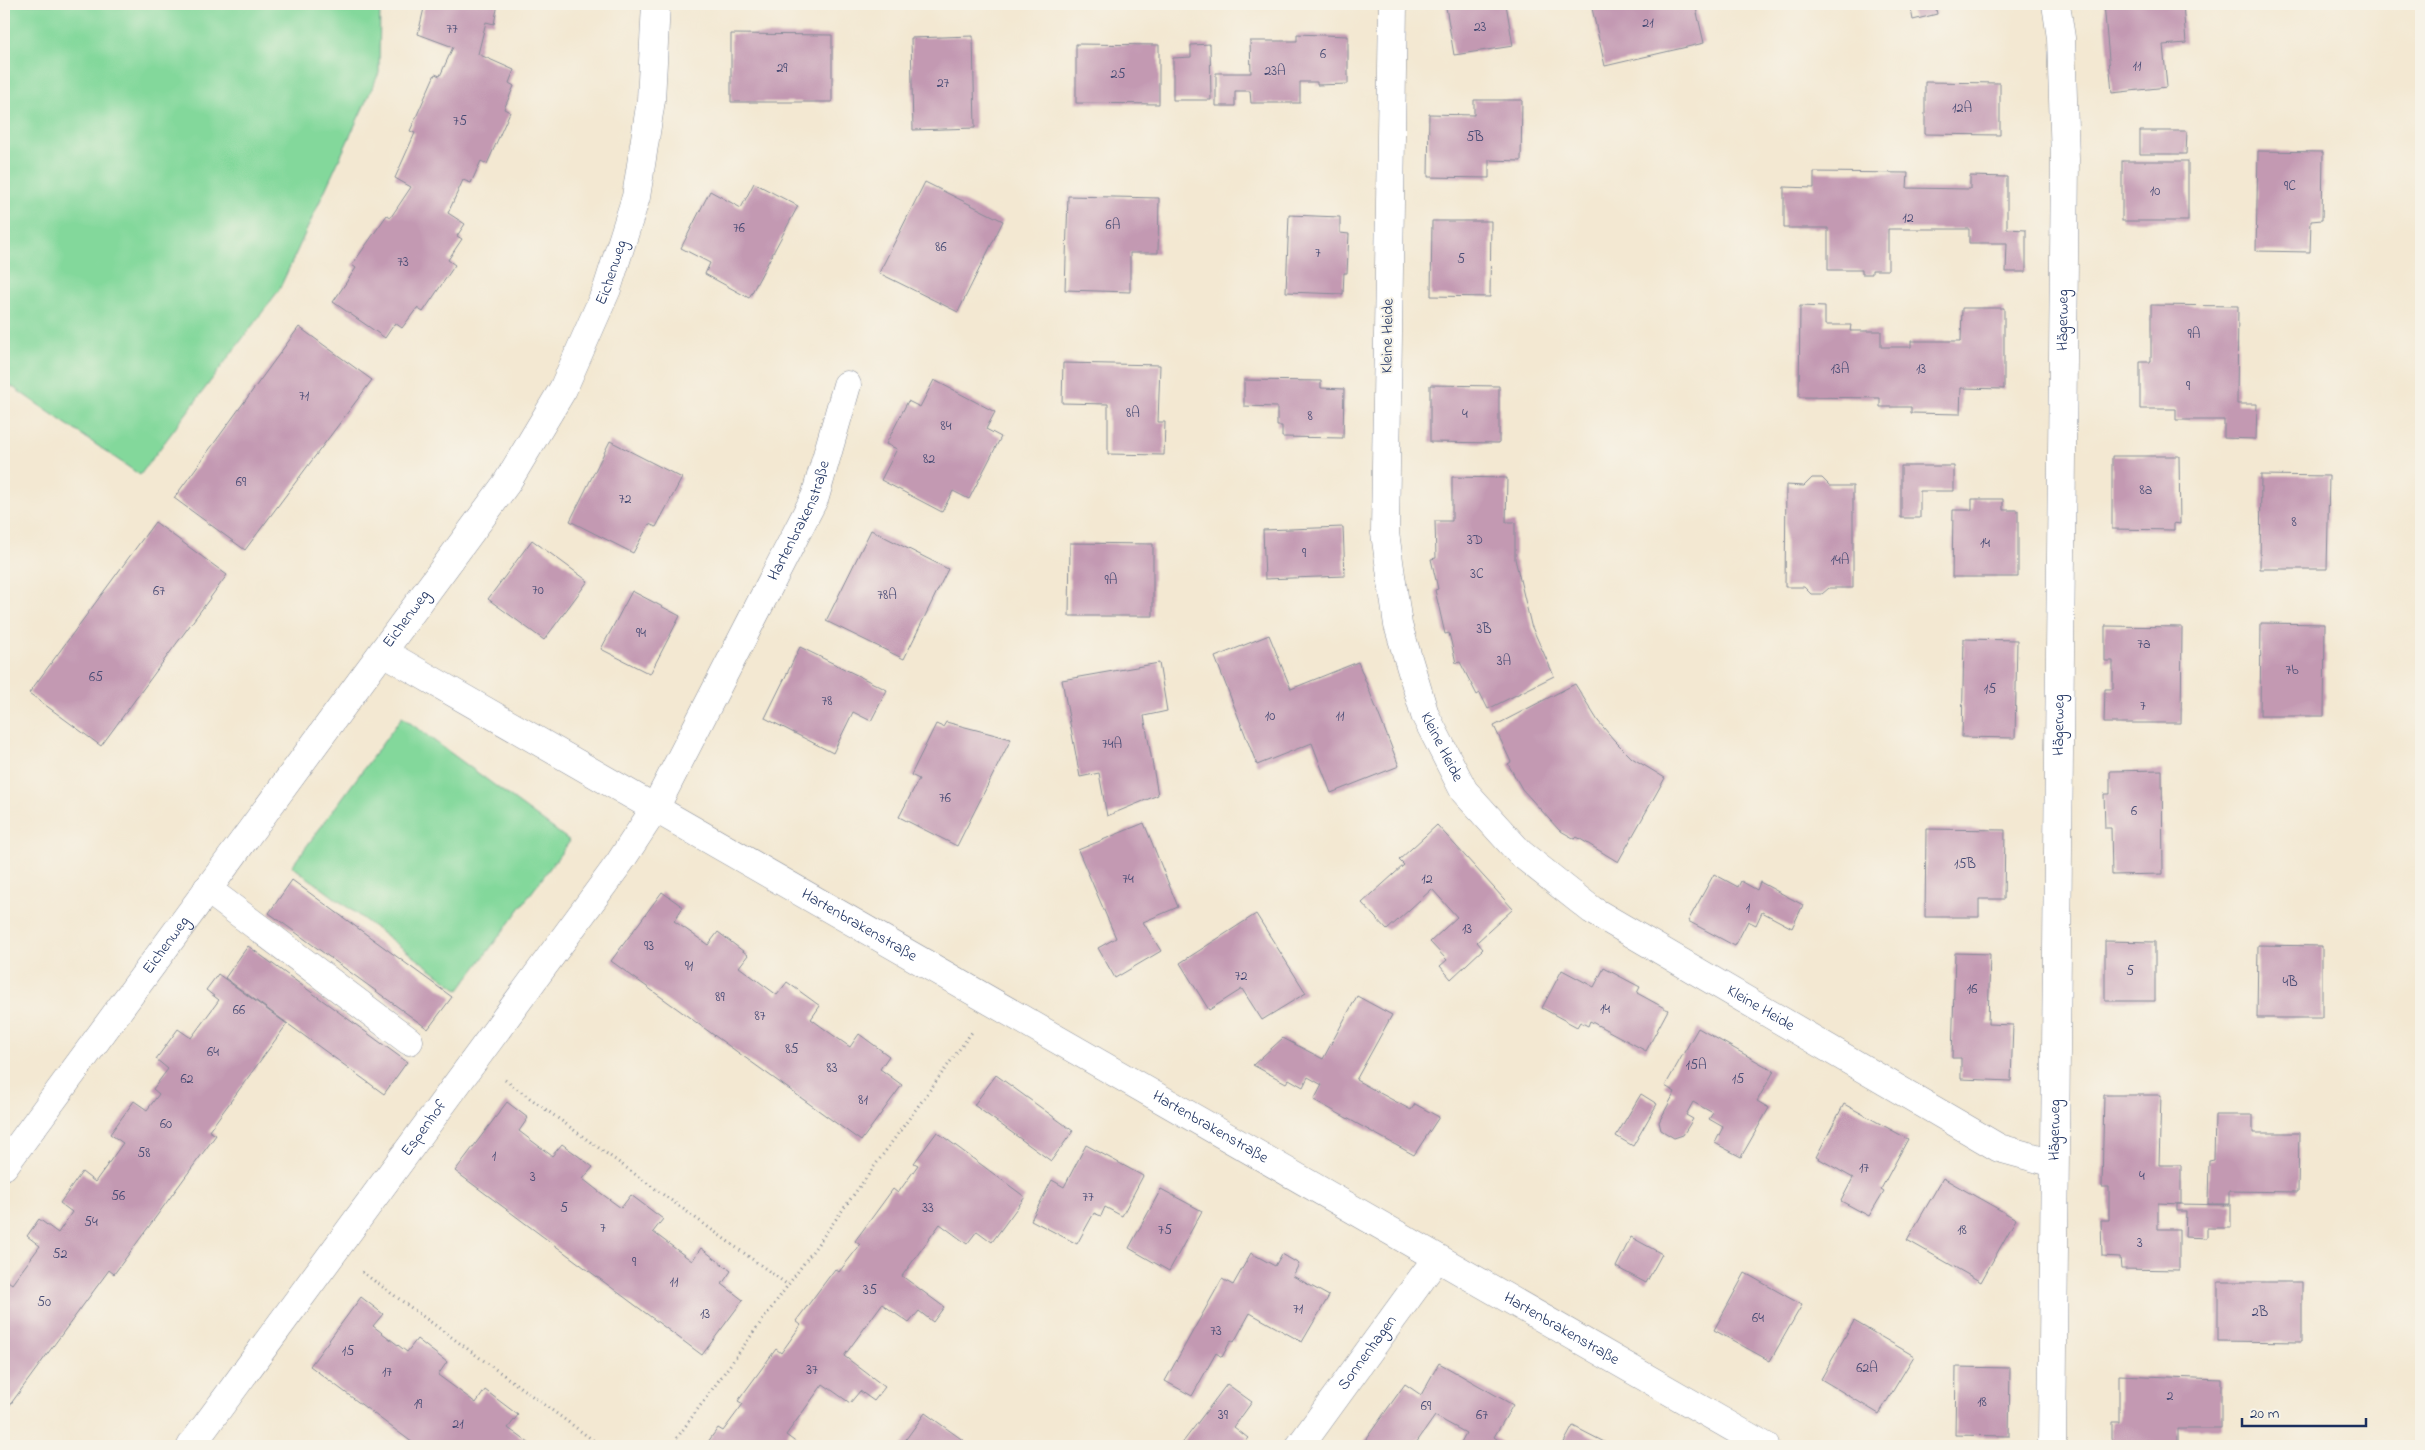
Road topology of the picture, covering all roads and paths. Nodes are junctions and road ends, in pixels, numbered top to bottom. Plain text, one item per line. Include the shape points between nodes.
1 (656, 4) edge
2 (1393, 4) edge
3 (2056, 4) edge
4 (847, 385) dead end
5 (382, 652) junction
6 (654, 810) junction
7 (207, 889) junction
8 (993, 1004) junction
9 (409, 1041) dead end
10 (477, 1059) junction
11 (2054, 1163) junction
12 (4, 1166) edge
13 (335, 1253) junction
14 (1436, 1259) junction
15 (788, 1285) junction
16 (191, 1446) edge
17 (601, 1446) edge
18 (671, 1446) edge
19 (1300, 1446) edge
20 (1765, 1446) edge
21 (2052, 1446) edge

1 - 5 street, Eichenweg via 651,100 636,197 607,289 563,389 506,484
2 - 11 street, Kleine Heide via 1385,533 1398,625 1425,715 1464,790 1520,853 1592,910 1999,1148
3 - 11 street, Hägerweg via 2061,38 2065,159
4 - 6 street, Hartenbrakenstraße via 814,497
5 - 6 street, Hartenbrakenstraße
5 - 7 street, Eichenweg
6 - 8 street, Hartenbrakenstraße
6 - 10 street, Espenhof
7 - 9 street
7 - 12 street, Eichenweg
8 - 14 street, Hartenbrakenstraße
8 - 15 path
10 - 13 street, Espenhof
10 - 15 path
11 - 21 street, Hägerweg
13 - 16 street, Espenhof
13 - 17 path
14 - 19 street, Sonnenhagen
14 - 20 street, Hartenbrakenstraße
15 - 18 path

